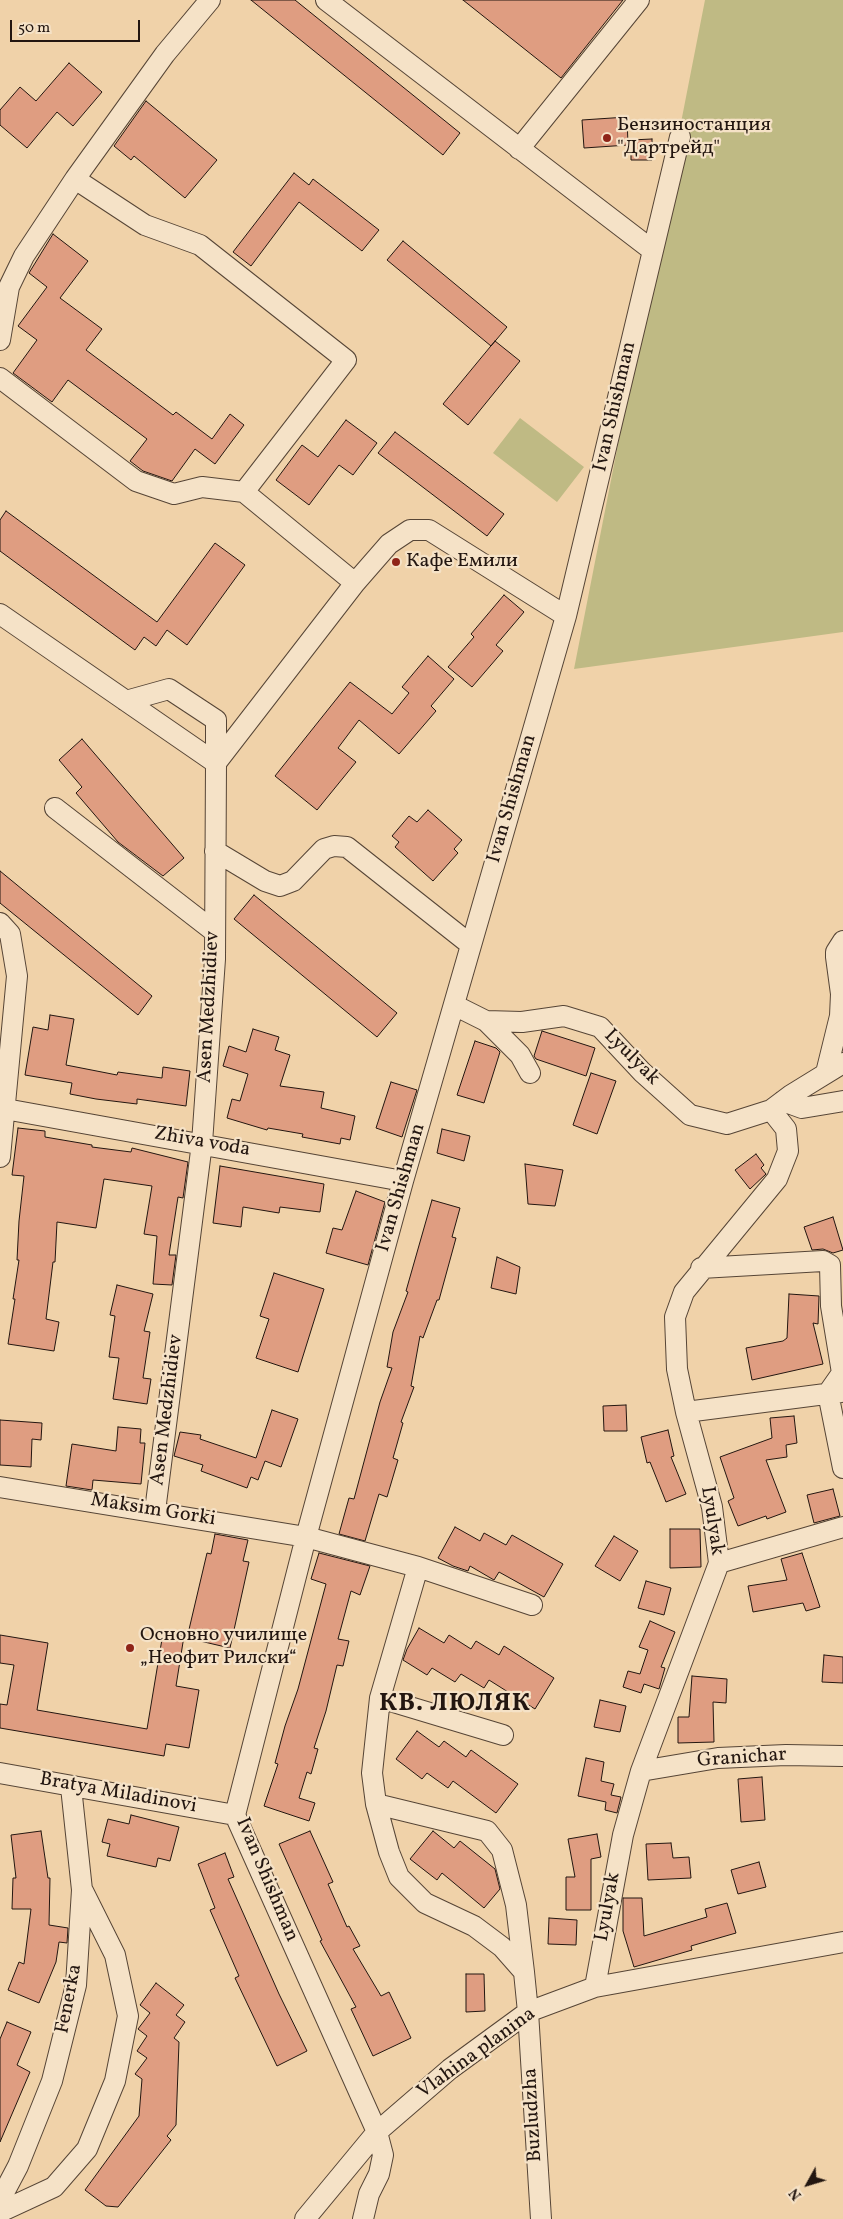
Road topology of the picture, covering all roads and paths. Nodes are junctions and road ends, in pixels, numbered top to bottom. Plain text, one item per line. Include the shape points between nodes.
1 (210, 0) edge
2 (326, 0) edge
3 (639, 0) edge
4 (680, 137) dead end
5 (518, 149) junction
6 (76, 179) junction
7 (652, 250) junction
8 (5, 283) edge
9 (0, 340) edge
10 (0, 378) edge
11 (244, 492) junction
12 (355, 582) junction
13 (0, 614) edge
14 (566, 616) junction
15 (126, 701) junction
16 (216, 763) junction
17 (54, 808) dead end
18 (215, 851) junction
19 (0, 923) edge
20 (215, 932) junction
21 (843, 941) edge
22 (471, 945) junction
23 (454, 1005) junction
24 (486, 1021) junction
25 (834, 1068) edge
26 (530, 1073) dead end
27 (843, 1101) edge
28 (777, 1106) junction
29 (2, 1108) edge
30 (202, 1143) junction
31 (0, 1157) edge
32 (403, 1181) junction
33 (702, 1268) junction
34 (836, 1392) edge
35 (686, 1412) junction
36 (843, 1468) edge
37 (0, 1487) edge
38 (155, 1511) junction
39 (843, 1527) edge
40 (306, 1537) junction
41 (719, 1564) junction
42 (418, 1567) junction
43 (532, 1605) dead end
44 (380, 1698) junction
45 (503, 1735) dead end
46 (843, 1756) edge
47 (641, 1772) junction
48 (0, 1773) edge
49 (72, 1787) junction
50 (376, 1804) junction
51 (235, 1815) junction
52 (82, 1890) junction
53 (843, 1942) edge
54 (524, 1972) junction
55 (595, 1987) junction
56 (528, 2012) junction
57 (377, 2132) junction
58 (0, 2200) edge
59 (0, 2212) edge
60 (305, 2219) edge
61 (363, 2219) edge
62 (541, 2219) edge

1 - 6 street via 165,54
2 - 5 street
3 - 5 street
4 - 7 street, Ivan Shishman
5 - 7 street
6 - 8 street
6 - 11 street via 145,225 200,245 346,360
7 - 14 street, Ivan Shishman
8 - 9 street
10 - 11 street via 136,481 174,494 202,487
11 - 12 street
12 - 14 street via 389,544 410,530 429,530
12 - 16 street
13 - 15 street
14 - 22 street, Ivan Shishman
15 - 16 street
15 - 16 street, Asen Medzhidiev via 169,689 216,720
16 - 18 street, Asen Medzhidiev
17 - 20 street
18 - 20 street, Asen Medzhidiev
18 - 22 street via 280,886 293,881 324,849 347,847
19 - 29 street via 10,934 17,976
20 - 30 street, Asen Medzhidiev
21 - 25 street via 836,952 841,994
22 - 23 street, Ivan Shishman
23 - 24 street, Lyulyak
23 - 32 street, Ivan Shishman
24 - 26 street via 520,1055
24 - 28 street, Lyulyak via 522,1022 564,1016 600,1027 642,1072 690,1115 727,1124
25 - 28 street, Lyulyak
27 - 28 street via 802,1108
28 - 33 street, Lyulyak via 786,1129 788,1151 777,1178
29 - 30 street, Zhiva voda
29 - 31 street
30 - 32 street, Zhiva voda
30 - 38 street, Asen Medzhidiev
32 - 40 street, Ivan Shishman
33 - 34 street via 823,1261 830,1266 842,1373
33 - 35 street, Lyulyak via 684,1292 675,1317 677,1369
34 - 35 street
34 - 36 street
35 - 41 street, Lyulyak via 712,1507
37 - 38 street, Maksim Gorki
38 - 40 street, Maksim Gorki
39 - 41 street
40 - 42 street, Maksim Gorki
40 - 51 street, Ivan Shishman
41 - 47 street, Lyulyak
42 - 43 street, Maksim Gorki
42 - 44 street
44 - 45 street
44 - 50 street via 372,1773
46 - 47 street, Granichar via 718,1758
47 - 55 street, Lyulyak via 623,1835
48 - 49 street, Bratya Miladinovi
49 - 51 street, Bratya Miladinovi
49 - 52 street, Fenerka
50 - 54 street via 399,1877 426,1903 474,1926 502,1947
50 - 54 street, Buzludzha via 487,1831 502,1850 516,1905
51 - 57 street, Ivan Shishman
52 - 58 street, Fenerka via 76,1985 52,2081 18,2166
52 - 59 street via 114,1955 128,2016 115,2082 88,2149 54,2187
53 - 55 street, Vlahina planina
54 - 56 street, Buzludzha
55 - 56 street, Vlahina planina
56 - 57 street, Vlahina planina via 450,2069
56 - 62 street, Buzludzha
57 - 60 street, Vlahina planina
57 - 61 street, Ivan Shishman via 383,2155

